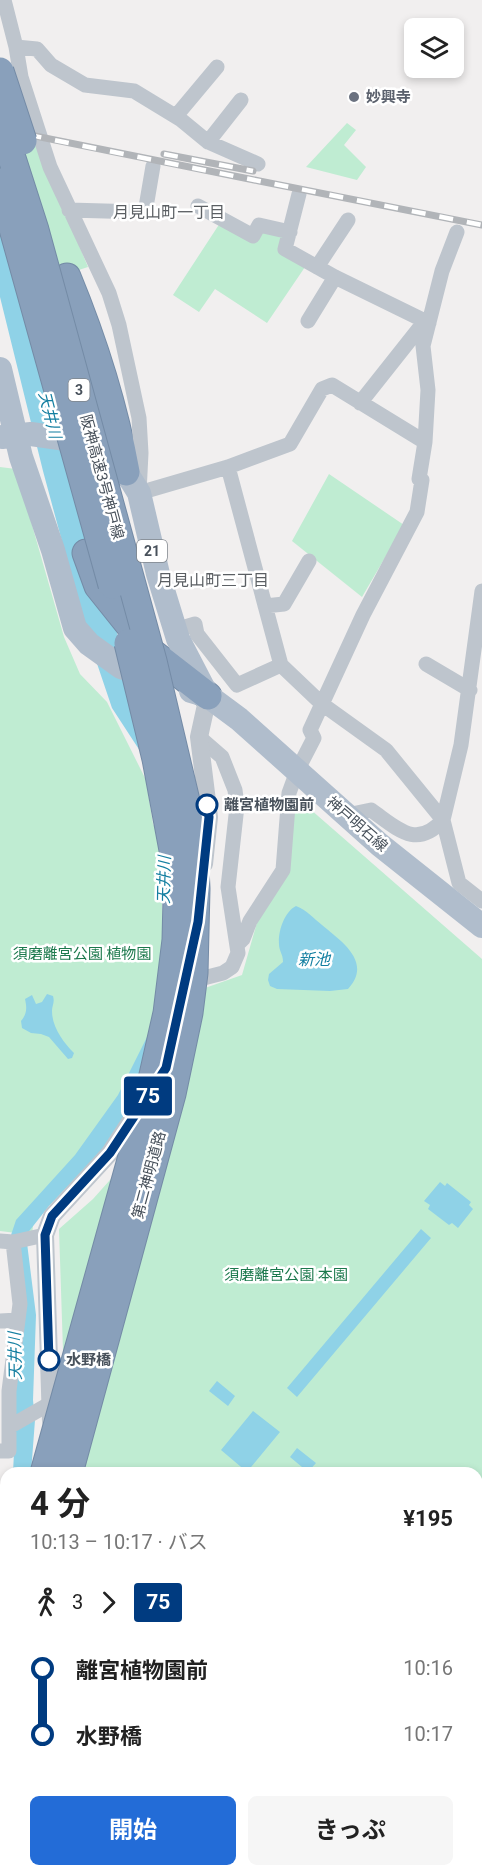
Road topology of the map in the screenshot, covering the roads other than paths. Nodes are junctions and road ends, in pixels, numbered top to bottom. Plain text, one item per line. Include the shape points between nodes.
1 (4, 0) edge
2 (16, 47) junction
3 (217, 67) dead end
4 (0, 71) edge
5 (241, 100) dead end
6 (176, 116) junction
7 (0, 121) edge
8 (208, 142) junction
9 (258, 164) dead end
10 (153, 166) dead end
11 (0, 182) edge
12 (299, 194) dead end
13 (198, 206) dead end
14 (0, 209) edge
15 (69, 210) junction
16 (348, 220) dead end
17 (290, 232) junction
18 (456, 232) dead end
19 (317, 267) junction
20 (335, 277) junction
21 (308, 321) dead end
22 (427, 322) junction
23 (1, 375) edge
24 (360, 402) junction
25 (16, 436) edge
26 (424, 442) junction
27 (228, 468) junction
28 (133, 483) junction
29 (309, 561) dead end
30 (482, 594) edge
31 (265, 606) junction
32 (175, 630) junction
33 (135, 663) junction
34 (426, 664) dead end
35 (281, 665) junction
36 (470, 690) junction
37 (207, 696) junction
38 (322, 704) junction
39 (199, 737) junction
40 (297, 771) junction
41 (347, 815) junction
42 (443, 820) junction
43 (380, 845) junction
44 (482, 901) edge
45 (482, 913) edge
46 (482, 926) edge
47 (482, 941) edge
48 (237, 945) junction
49 (185, 983) junction
50 (39, 1236) junction
51 (9, 1242) edge
52 (18, 1320) junction
53 (0, 1321) edge
54 (43, 1407) junction
55 (13, 1425) junction
56 (5, 1451) edge
57 (46, 1467) edge
58 (49, 1467) edge
59 (71, 1467) edge

1 - 2 street
2 - 6 street via 37,49 51,65 85,85 134,91
2 - 15 street via 37,129
3 - 6 street
4 - 28 highway, bridge via 83,316
5 - 8 street
6 - 8 street
7 - 33 highway, 阪神高速3号神戸線 / 3, bridge via 35,230
8 - 9 street
10 - 15 street via 146,207 140,212
11 - 33 highway, 阪神高速3号神戸線 / 3, bridge
12 - 17 street
13 - 17 street via 254,236 259,225
14 - 37 highway via 26,330 98,586 150,651
15 - 28 street via 109,293 119,325 139,418 141,453
16 - 19 street
17 - 19 street via 285,249
18 - 22 street
19 - 20 street
20 - 21 street
20 - 22 street
22 - 24 street
22 - 26 street via 423,346 428,390
23 - 25 main road, 神戸明石線 / 21
24 - 26 street
24 - 27 street via 332,385 322,389 290,444
25 - 28 main road via 64,438 105,452
25 - 33 main road, 神戸明石線 / 21 via 75,628 95,648
26 - 38 street via 417,512
27 - 28 street
27 - 31 street
28 - 32 main road, 神戸明石線 / 21
29 - 31 street via 284,604
30 - 36 street
31 - 35 street
32 - 35 street via 195,624 197,634 237,685
32 - 37 main road, 神戸明石線 / 21
33 - 37 main road, 神戸明石線 / 21
33 - 57 highway, 第二神明道路, bridge via 173,850 176,940 167,1013 146,1106
33 - 59 highway, 第二神明道路, bridge via 177,758 194,846 194,973 172,1094
34 - 36 street
35 - 38 street
36 - 42 street
37 - 39 street
37 - 40 main road, 神戸明石線 / 21 via 247,725
38 - 40 street via 310,730 314,738
38 - 42 street via 386,750
39 - 48 street via 222,757 235,790 237,806 228,887
39 - 49 street via 209,817 198,922
40 - 41 main road, 神戸明石線 / 21
40 - 48 street via 289,793 283,870
41 - 42 street via 371,810 404,832 425,835
41 - 43 main road, 神戸明石線 / 21
42 - 44 street via 459,883
43 - 45 main road
43 - 46 main road, 神戸明石線 / 21
43 - 47 main road
48 - 49 street via 232,967
49 - 50 street via 166,1068 110,1153 52,1216
50 - 51 street
50 - 54 street
51 - 52 street via 20,1304
52 - 53 street
52 - 55 street via 9,1391
54 - 55 street
54 - 58 street
55 - 56 street

